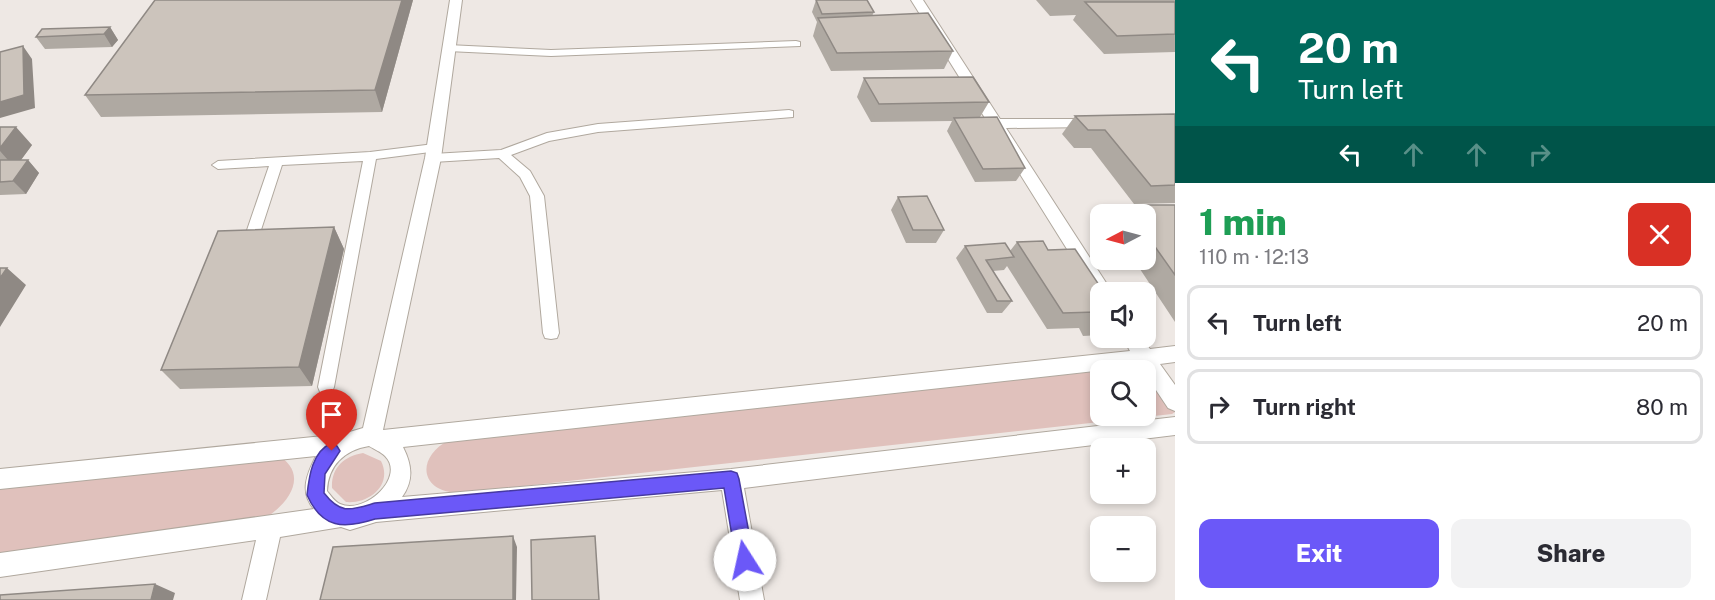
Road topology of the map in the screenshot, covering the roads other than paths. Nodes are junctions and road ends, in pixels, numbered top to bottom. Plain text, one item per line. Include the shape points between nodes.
1 (456, 0) edge
2 (917, 0) edge
3 (796, 44) dead end
4 (448, 48) junction
5 (789, 114) dead end
6 (1103, 122) edge
7 (995, 124) junction
8 (433, 153) junction
9 (502, 154) junction
10 (370, 156) junction
11 (277, 162) junction
12 (218, 165) dead end
13 (253, 233) edge
14 (1098, 282) edge
15 (551, 333) dead end
16 (1139, 348) edge
17 (1175, 354) edge
18 (1145, 357) junction
19 (326, 387) dead end
20 (1175, 402) edge
21 (1175, 426) edge
22 (376, 438) junction
23 (342, 443) junction
24 (0, 479) edge
25 (731, 479) junction
26 (375, 511) junction
27 (339, 517) junction
28 (270, 529) junction
29 (0, 565) edge
30 (254, 600) edge
31 (752, 600) edge

1 - 4 street
2 - 7 street
3 - 4 lane via 551,53
4 - 8 street
5 - 9 lane via 598,128 547,137
6 - 7 street
7 - 14 street
8 - 9 lane
8 - 10 lane
8 - 22 street
9 - 15 lane via 525,174 537,196
10 - 11 lane
10 - 19 lane
11 - 12 lane
11 - 13 lane
16 - 18 street
17 - 18 street
18 - 20 street
18 - 22 street
21 - 25 street
22 - 23 street
22 - 26 street via 396,450 402,467 391,496
23 - 24 street
23 - 27 street via 323,461 315,484 321,505
25 - 26 street
25 - 31 street
26 - 27 street via 350,519
27 - 28 street
28 - 29 street
28 - 30 street

